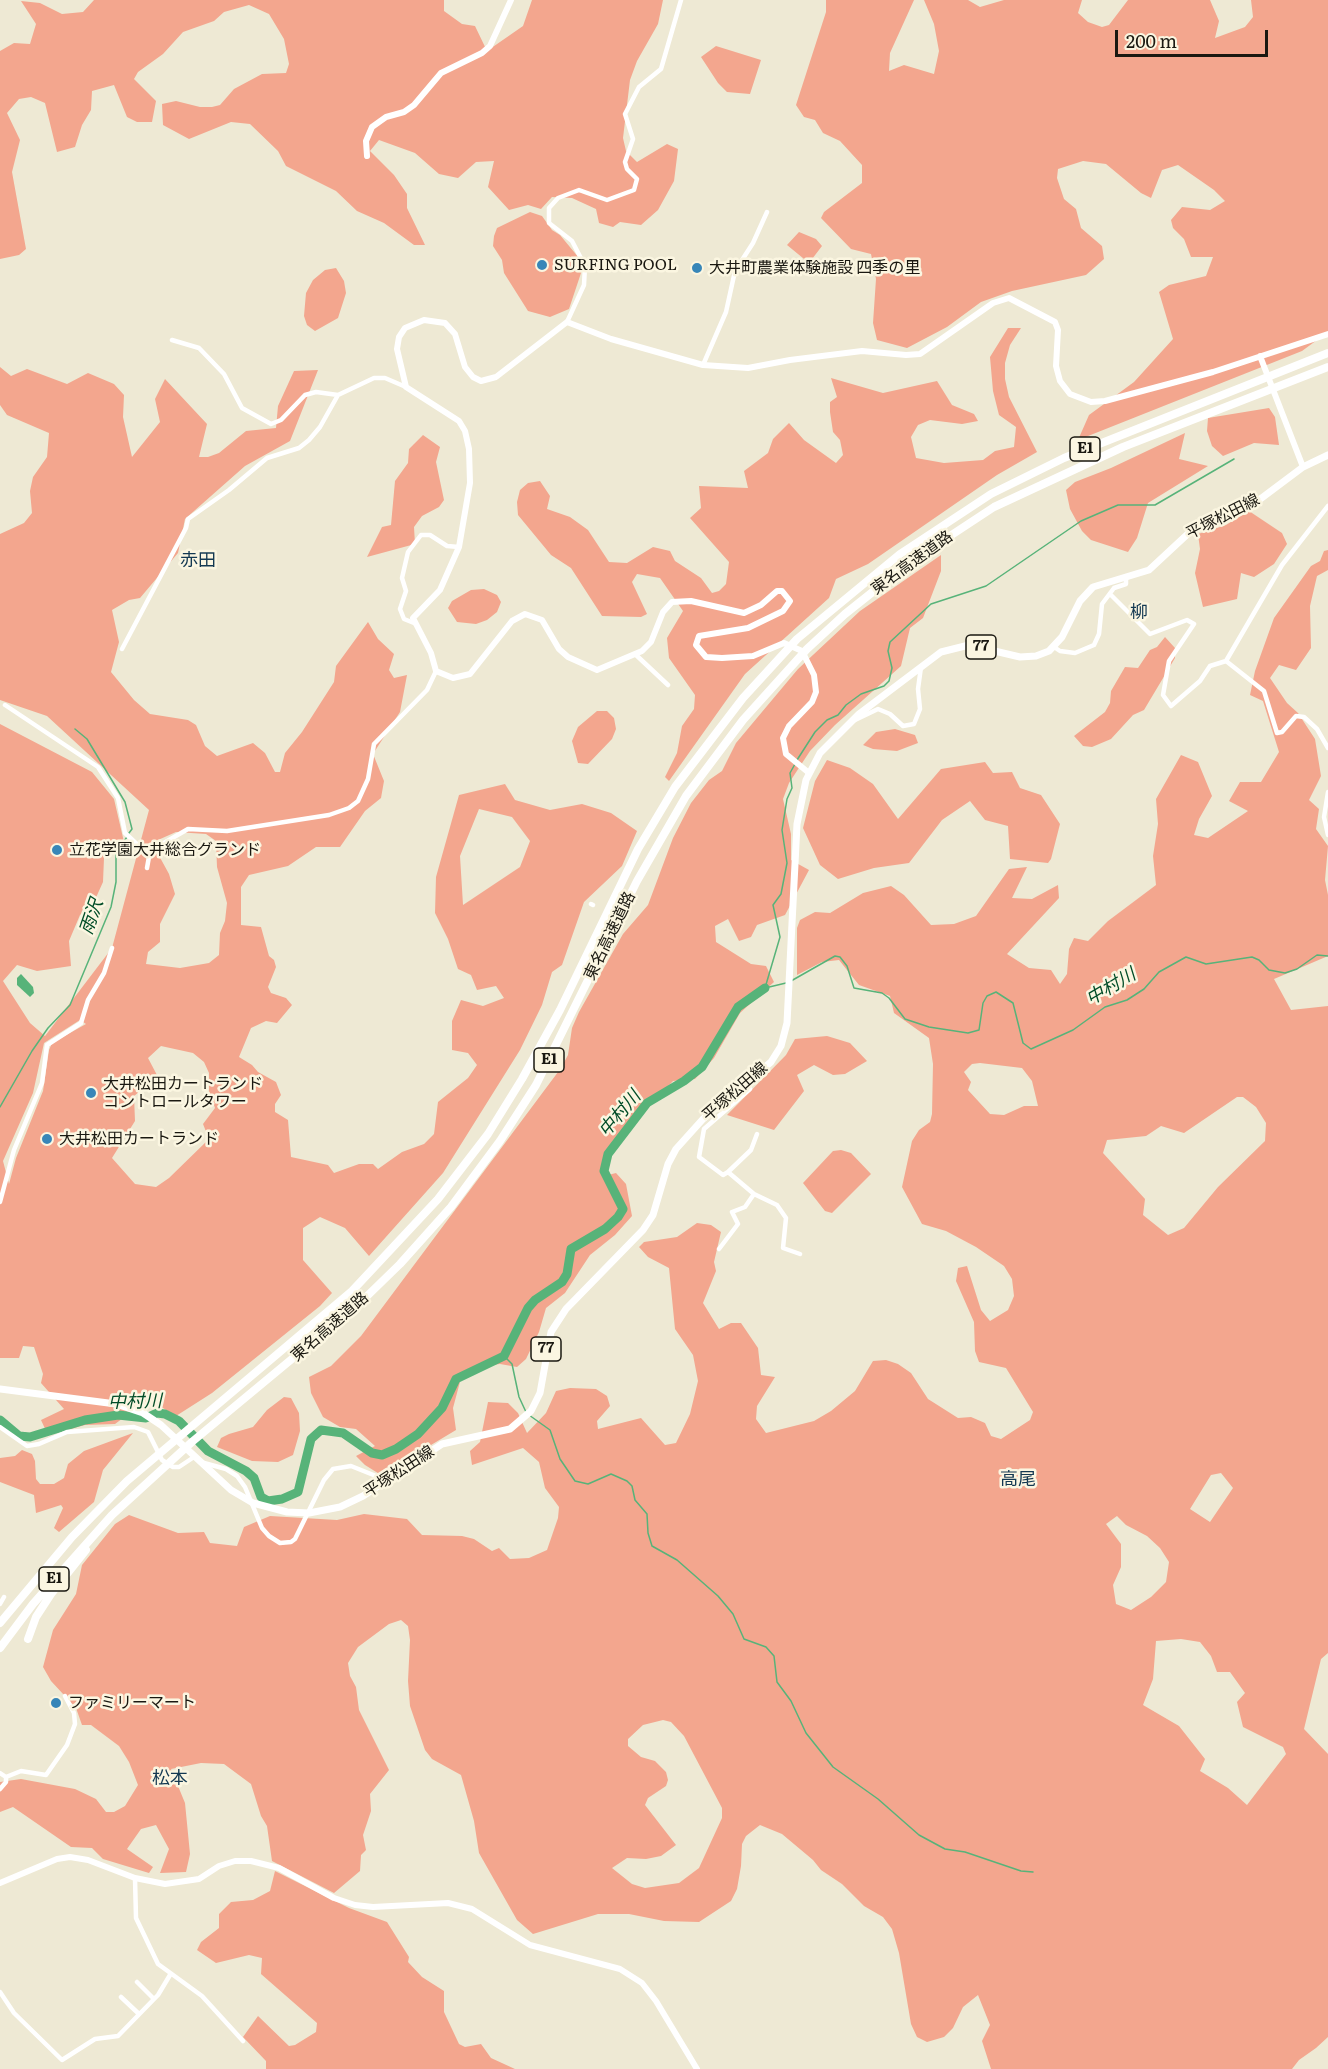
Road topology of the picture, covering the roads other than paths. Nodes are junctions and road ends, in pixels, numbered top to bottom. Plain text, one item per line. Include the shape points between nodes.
1 (511, 0) edge
2 (681, 0) edge
3 (367, 156) dead end
4 (767, 212) dead end
5 (567, 322) junction
6 (1328, 334) edge
7 (172, 340) dead end
8 (1328, 353) edge
9 (1260, 356) junction
10 (703, 365) junction
11 (1328, 367) edge
12 (406, 387) junction
13 (338, 395) junction
14 (1328, 455) edge
15 (1303, 467) junction
16 (1328, 506) edge
17 (459, 547) junction
18 (1126, 577) junction
19 (1110, 594) junction
20 (414, 622) junction
21 (1054, 647) junction
22 (122, 649) dead end
23 (636, 655) junction
24 (1226, 661) junction
25 (922, 665) junction
26 (436, 671) junction
27 (668, 685) dead end
28 (5, 705) dead end
29 (838, 732) junction
30 (1328, 748) edge
31 (807, 772) junction
32 (1328, 792) edge
33 (1328, 835) edge
34 (150, 851) junction
35 (147, 868) dead end
36 (112, 948) dead end
37 (746, 1084) junction
38 (757, 1134) dead end
39 (728, 1172) junction
40 (754, 1194) junction
41 (0, 1202) edge
42 (719, 1249) dead end
43 (800, 1254) dead end
44 (0, 1389) edge
45 (0, 1427) edge
46 (194, 1457) junction
47 (202, 1465) junction
48 (383, 1483) junction
49 (253, 1503) junction
50 (309, 1513) junction
51 (112, 1515) junction
52 (4, 1597) dead end
53 (0, 1604) edge
54 (0, 1623) edge
55 (28, 1639) dead end
56 (0, 1648) edge
57 (65, 1696) dead end
58 (0, 1773) edge
59 (6, 1777) junction
60 (0, 1789) edge
61 (135, 1878) junction
62 (0, 1882) edge
63 (170, 1975) junction
64 (137, 1982) dead end
65 (0, 1992) edge
66 (121, 1997) dead end
67 (154, 1999) junction
68 (139, 2014) junction
69 (243, 2041) dead end
70 (697, 2069) edge

1 - 3 street via 490,45 482,53 441,73 414,105 372,127 366,141
2 - 5 street via 661,69 639,87 625,114 633,139 625,162 637,179 634,190 607,200 579,190 558,198 549,208 549,223 575,244 585,271 584,285
4 - 10 street via 735,271 726,312
5 - 10 street
5 - 12 street via 486,381 473,377 465,367 449,325 437,320 412,323 401,332 397,343
6 - 9 street
7 - 13 street via 199,348 224,374 242,408 271,423 281,420 305,395
8 - 54 highway, 東名高速道路 / E1 via 1123,433 1024,477 934,529 861,583 780,656 711,737 657,817 541,1046 473,1155 376,1269 102,1505
9 - 10 street via 1105,401 1083,400 1067,391 1058,376 1055,322 1009,298 993,303 915,355 870,350 754,368
9 - 15 street
11 - 51 highway, 東名高速道路 / E1 via 1123,447 1026,491 942,539 870,593 791,665 720,748 667,827 546,1067 473,1179 430,1232 363,1300 193,1441
12 - 13 street via 386,378 374,378
12 - 17 street via 455,418 465,431 470,483
13 - 22 street via 309,440 299,448 267,458 188,519
14 - 15 main road, 平塚松田線
15 - 18 main road, 平塚松田線 via 1258,502 1197,528 1153,567
16 - 24 street via 1282,565
17 - 20 street via 440,590 414,615
17 - 20 street via 421,535 408,552 402,578 406,591 400,609 405,619
18 - 19 street via 1126,584
18 - 21 main road, 平塚松田線 via 1099,584 1086,593
19 - 21 street via 1102,604 1094,645 1075,653
19 - 24 street via 1150,634 1187,620 1194,624 1169,661 1163,695 1171,706 1200,681 1210,666
20 - 26 street
21 - 25 main road, 平塚松田線 / 77 via 1042,654 1020,657 977,646 958,646
23 - 26 street via 597,670 590,668 562,652 542,620 525,614 512,621 470,674 453,678
23 - 27 street
23 - 31 street via 651,642 663,612 672,602 692,601 744,613 777,591 786,593 789,604 783,611 748,628 699,636 696,645 706,657 722,658 753,656 784,643 802,651 814,675 816,692 812,702 785,731 784,747
24 - 30 street via 1264,690 1277,733 1296,716 1304,717
25 - 29 main road, 平塚松田線 / 77
25 - 29 street via 920,709 914,724 903,726 878,709
26 - 34 street via 427,690 374,744 368,779 358,801 349,808 329,815 227,831 188,829
28 - 34 street via 98,768 118,798 125,833
29 - 31 main road, 平塚松田線 / 77
31 - 37 main road, 平塚松田線 / 77 via 797,824 787,1023 781,1046 771,1062
32 - 33 street via 1324,817
34 - 35 street
36 - 41 street via 81,1023 47,1045 42,1083 14,1150
37 - 39 street via 750,1089 704,1129 698,1151 701,1161 723,1175
37 - 48 main road, 平塚松田線 / 77 via 703,1119 676,1149 653,1215 556,1323 548,1339 540,1393 526,1418 495,1435 442,1444
38 - 39 street via 751,1150
39 - 40 street
40 - 42 street via 746,1207 732,1212 738,1224
40 - 43 street via 781,1209 786,1218 783,1248
44 - 46 main road, 平塚松田線 / 77 via 117,1404 143,1413
45 - 46 street via 27,1446 67,1432 134,1427 148,1432 162,1460 173,1467
46 - 47 main road, 平塚松田線 / 77
47 - 49 main road, 平塚松田線 / 77
47 - 49 street via 226,1469 237,1476
48 - 50 main road, 平塚松田線 / 77 via 340,1507
48 - 50 street via 351,1466 333,1469
49 - 50 main road, 平塚松田線 / 77
49 - 50 street via 262,1528 280,1543 295,1539
51 - 55 highway via 51,1594
51 - 56 highway, 東名高速道路 / E1 via 33,1604
52 - 53 street
57 - 59 street via 75,1724 46,1775 21,1771
58 - 59 street
59 - 60 street
61 - 62 street via 70,1857
61 - 63 street via 136,1918 158,1964
61 - 70 street via 165,1884 199,1879 219,1866 251,1861 279,1868 355,1905 448,1903 472,1909 530,1945 621,1969 642,1983
63 - 67 street
63 - 69 street via 182,1979 202,1996
64 - 67 street
65 - 68 street via 14,2013 62,2060 95,2039 118,2036
66 - 68 street
67 - 68 street

